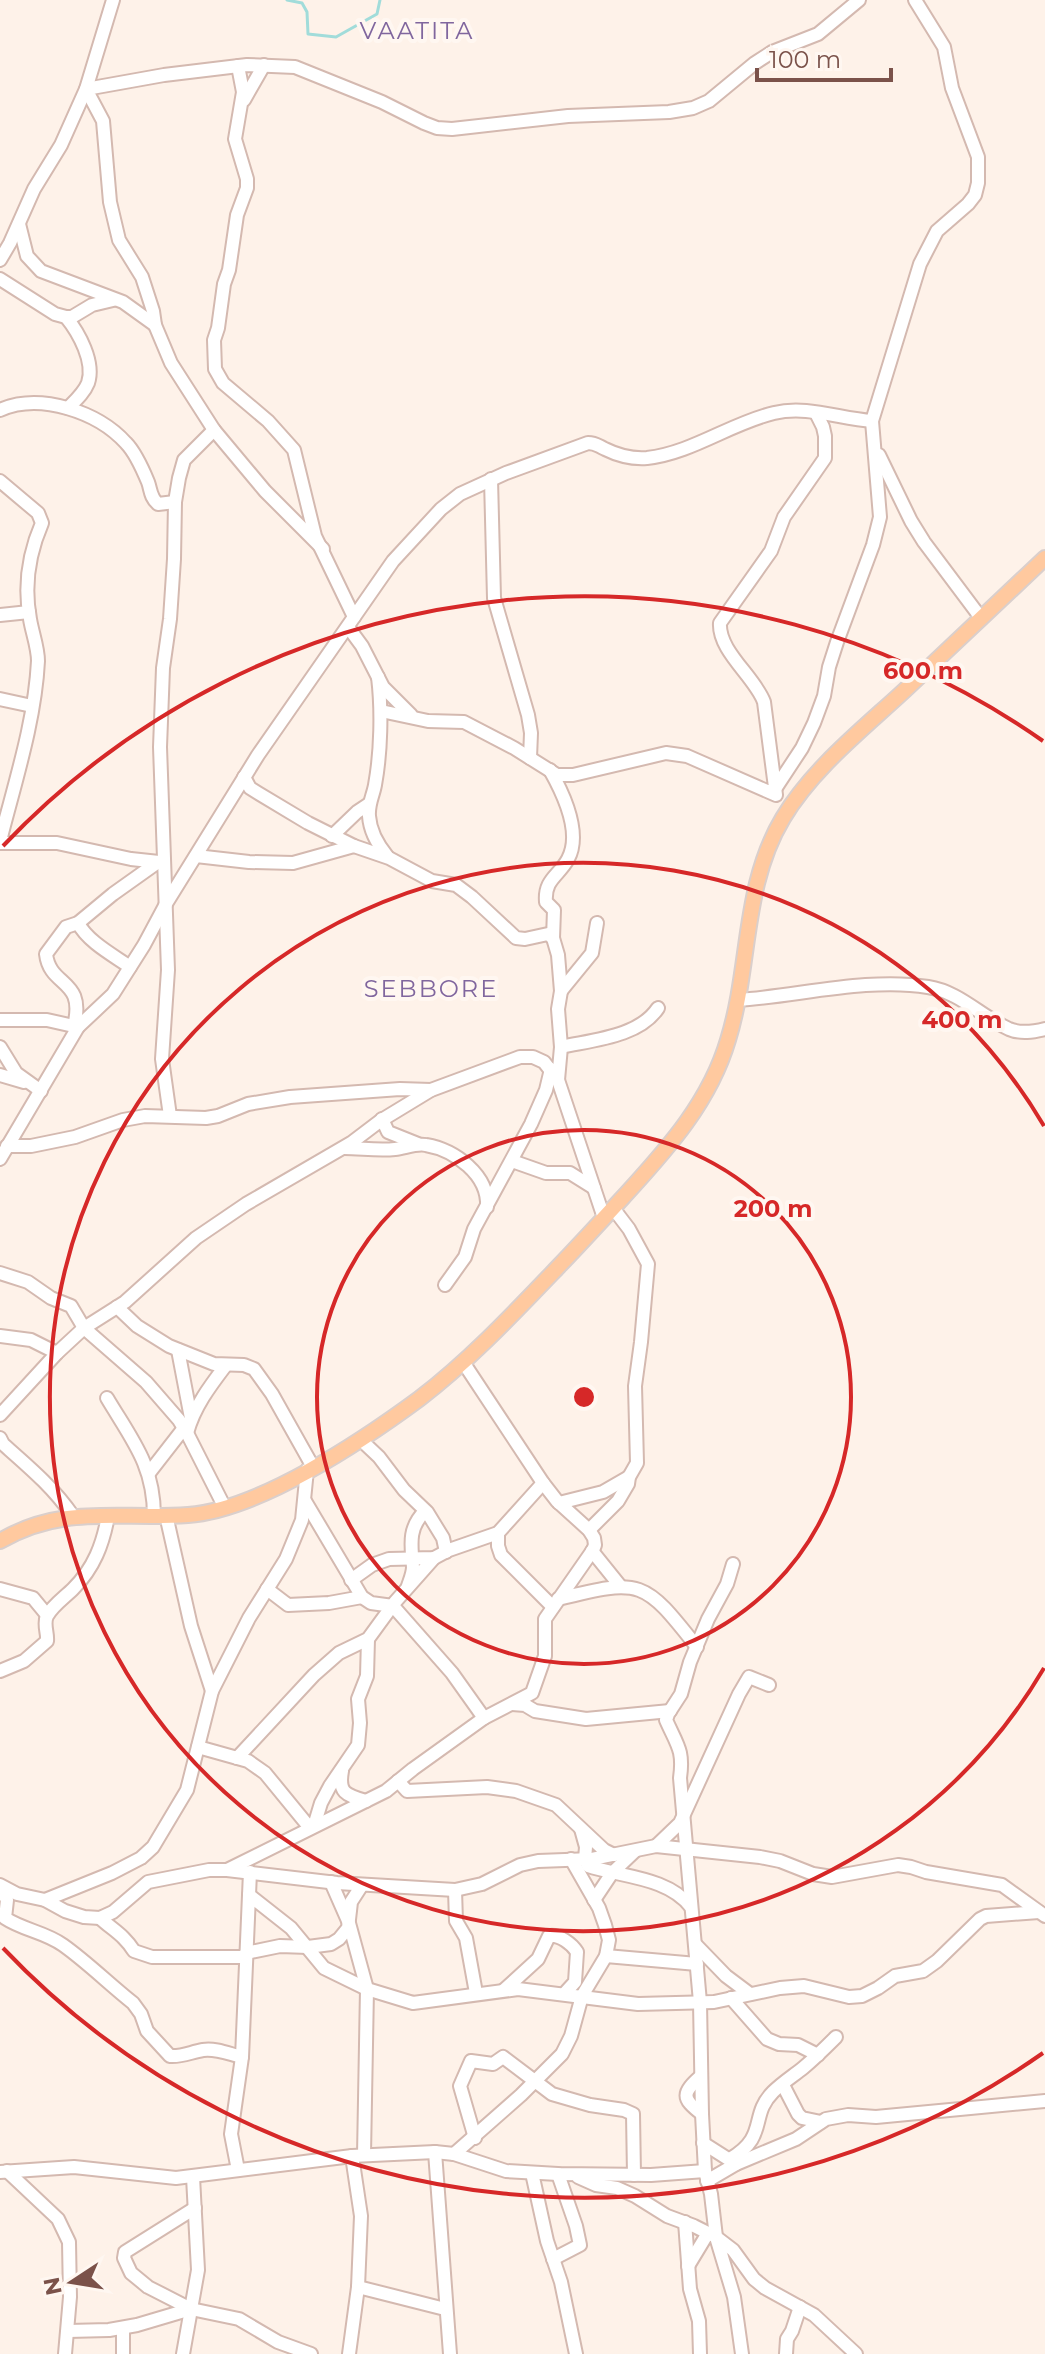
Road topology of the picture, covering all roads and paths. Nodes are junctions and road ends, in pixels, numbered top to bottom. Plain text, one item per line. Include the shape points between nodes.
1 (113, 0) edge
2 (859, 0) edge
3 (915, 0) edge
4 (264, 65) junction
5 (238, 66) junction
6 (86, 89) junction
7 (241, 103) junction
8 (19, 223) junction
9 (0, 260) edge
10 (0, 279) edge
11 (117, 300) junction
12 (66, 317) junction
13 (155, 325) junction
14 (68, 408) junction
15 (0, 410) edge
16 (816, 413) junction
17 (872, 421) junction
18 (214, 430) junction
19 (876, 448) junction
20 (491, 479) junction
21 (0, 481) edge
22 (175, 502) junction
23 (323, 549) junction
24 (1045, 558) edge
25 (29, 612) junction
26 (0, 615) edge
27 (981, 618) junction
28 (351, 622) junction
29 (378, 677) junction
30 (0, 699) edge
31 (32, 706) junction
32 (381, 711) junction
33 (411, 715) junction
34 (530, 758) junction
35 (550, 770) junction
36 (244, 784) junction
37 (776, 792) junction
38 (793, 803) junction
39 (369, 804) junction
40 (332, 836) junction
41 (0, 842) edge
42 (354, 846) junction
43 (196, 856) junction
44 (389, 858) junction
45 (161, 861) junction
46 (167, 902) junction
47 (78, 923) junction
48 (597, 923) dead end
49 (553, 938) junction
50 (130, 967) junction
51 (561, 991) junction
52 (738, 1000) junction
53 (658, 1008) dead end
54 (0, 1020) edge
55 (76, 1027) junction
56 (1045, 1029) edge
57 (0, 1047) edge
58 (561, 1047) junction
59 (0, 1075) edge
60 (555, 1075) junction
61 (36, 1088) junction
62 (431, 1090) junction
63 (170, 1116) junction
64 (382, 1119) junction
65 (7, 1141) edge
66 (418, 1144) junction
67 (344, 1148) junction
68 (0, 1159) edge
69 (512, 1161) junction
70 (595, 1189) junction
71 (487, 1208) junction
72 (608, 1213) junction
73 (0, 1273) edge
74 (445, 1285) dead end
75 (117, 1307) junction
76 (84, 1328) junction
77 (0, 1336) edge
78 (178, 1350) junction
79 (57, 1353) junction
80 (463, 1362) junction
81 (226, 1365) junction
82 (107, 1398) dead end
83 (0, 1415) edge
84 (188, 1426) junction
85 (0, 1438) edge
86 (361, 1440) junction
87 (310, 1469) junction
88 (149, 1473) junction
89 (629, 1477) junction
90 (543, 1483) junction
91 (305, 1501) junction
92 (559, 1503) junction
93 (225, 1508) junction
94 (425, 1511) junction
95 (160, 1515) junction
96 (73, 1516) junction
97 (108, 1516) junction
98 (589, 1530) junction
99 (498, 1533) junction
100 (443, 1538) junction
101 (0, 1541) edge
102 (461, 1546) junction
103 (592, 1551) junction
104 (446, 1552) junction
105 (434, 1558) junction
106 (411, 1559) junction
107 (733, 1564) dead end
108 (351, 1580) junction
109 (621, 1587) junction
110 (0, 1589) edge
111 (267, 1589) junction
112 (407, 1589) junction
113 (362, 1597) junction
114 (556, 1603) junction
115 (393, 1606) junction
116 (47, 1615) junction
117 (368, 1639) junction
118 (697, 1647) junction
119 (0, 1671) edge
120 (769, 1685) dead end
121 (212, 1691) junction
122 (512, 1704) junction
123 (670, 1711) junction
124 (484, 1718) junction
125 (198, 1747) junction
126 (237, 1758) junction
127 (344, 1764) junction
128 (398, 1781) junction
129 (366, 1801) junction
130 (684, 1817) junction
131 (580, 1826) junction
132 (312, 1827) junction
133 (656, 1846) junction
134 (687, 1850) junction
135 (635, 1851) junction
136 (614, 1855) junction
137 (571, 1859) junction
138 (585, 1859) junction
139 (227, 1870) junction
140 (250, 1872) junction
141 (612, 1873) junction
142 (331, 1882) junction
143 (362, 1885) junction
144 (0, 1886) edge
145 (455, 1890) junction
146 (249, 1895) junction
147 (45, 1900) junction
148 (594, 1900) junction
149 (691, 1907) junction
150 (1042, 1914) edge
151 (100, 1918) junction
152 (349, 1923) junction
153 (696, 1945) junction
154 (308, 1947) junction
155 (246, 1955) junction
156 (606, 1956) junction
157 (697, 1964) junction
158 (367, 1989) junction
159 (504, 1990) junction
160 (476, 1993) junction
161 (564, 1994) junction
162 (750, 1994) junction
163 (582, 1996) junction
164 (731, 1998) junction
165 (700, 2002) junction
166 (836, 2037) dead end
167 (818, 2055) junction
168 (242, 2057) junction
169 (534, 2081) junction
170 (783, 2085) junction
171 (1045, 2101) edge
172 (793, 2108) junction
173 (821, 2122) junction
174 (475, 2138) junction
175 (792, 2141) junction
176 (703, 2143) junction
177 (435, 2152) junction
178 (454, 2154) junction
179 (358, 2155) junction
180 (733, 2161) junction
181 (238, 2170) junction
182 (4, 2172) edge
183 (532, 2173) junction
184 (565, 2174) junction
185 (634, 2175) junction
186 (706, 2176) junction
187 (193, 2177) junction
188 (195, 2208) junction
189 (685, 2222) junction
190 (712, 2235) junction
191 (553, 2259) junction
192 (688, 2266) junction
193 (358, 2287) junction
194 (800, 2307) junction
195 (191, 2309) junction
196 (445, 2309) junction
197 (123, 2328) junction
198 (68, 2331) junction
199 (65, 2354) edge
200 (123, 2354) edge
201 (183, 2354) edge
202 (311, 2354) edge
203 (349, 2354) edge
204 (450, 2354) edge
205 (576, 2354) edge
206 (700, 2354) edge
207 (742, 2354) edge
208 (786, 2354) edge
209 (856, 2354) edge

1 - 6 street
2 - 4 street via 818,34 755,63 709,101 669,112 437,128 295,67
3 - 17 street via 944,47 956,102 978,157 978,183 968,204 937,231 920,264
4 - 5 street
4 - 7 street
5 - 6 street
5 - 7 street
6 - 8 street
6 - 13 street via 103,121 119,240 142,277
7 - 23 street via 235,139 247,188 237,215 214,340 215,369 223,383 294,450 315,536
8 - 9 street
8 - 11 street via 27,256 41,271
10 - 12 street
11 - 12 street
11 - 13 street
12 - 14 street via 83,343 89,376
13 - 18 street via 171,363
14 - 15 street via 12,405
14 - 22 street via 89,414 127,444 152,499 158,504
16 - 17 street
16 - 20 street via 772,413 645,458 588,443
16 - 37 street via 825,436 825,458 784,517 771,551 720,623 720,633 764,702
17 - 19 street
18 - 22 street via 184,460
18 - 23 street
19 - 27 street via 911,521
19 - 37 street via 880,517 873,545 814,723
20 - 28 street via 441,509 393,561
20 - 34 street via 494,598 528,715
21 - 25 street via 41,518 28,578
22 - 45 street via 162,684
23 - 28 street
24 - 27 main road
25 - 26 street
25 - 31 street via 38,657
27 - 38 main road
28 - 29 street
28 - 36 street via 258,755
29 - 32 street
29 - 33 street
30 - 31 street
31 - 41 street
32 - 33 street
32 - 39 street via 376,783
33 - 34 street via 464,722
34 - 35 street
35 - 37 street via 573,775 666,753 687,756
35 - 49 street via 572,828 570,856 545,895 554,910
36 - 40 street
36 - 43 street
37 - 38 street
38 - 52 main road via 757,875
39 - 40 street
39 - 44 street via 372,830
40 - 42 street
41 - 45 street via 57,843
42 - 43 street via 293,863
42 - 44 street
43 - 46 street
44 - 49 street via 432,881 456,885 516,938
45 - 46 street
45 - 47 street
46 - 50 street
46 - 63 street via 162,1059
47 - 50 street
47 - 55 street via 66,927 46,954 77,1000
48 - 51 street via 592,953
49 - 51 street
50 - 55 street via 113,994
51 - 58 street
52 - 56 street via 880,984 916,986 963,999 1009,1029
52 - 72 main road via 728,1041 705,1094 672,1143
53 - 58 street via 638,1026
54 - 55 street via 47,1020
55 - 61 street
57 - 61 street via 16,1073
58 - 60 street
59 - 61 street
60 - 62 street via 544,1062 520,1057
60 - 69 street
60 - 70 street
61 - 65 street via 19,1130
62 - 63 street via 290,1097 206,1118
62 - 64 street
63 - 65 street via 123,1120 31,1146
64 - 66 street via 388,1132
64 - 67 street
65 - 68 street
66 - 67 street
66 - 71 street via 469,1165 486,1193
67 - 75 street via 196,1238
69 - 70 street via 546,1173 564,1171
69 - 71 street
70 - 72 street
71 - 74 street via 465,1257
72 - 80 main road
72 - 89 street via 629,1229 648,1264 635,1386 637,1463
73 - 76 street via 71,1306
75 - 76 street
75 - 78 street via 137,1326
76 - 79 street
76 - 84 street
77 - 79 street via 31,1340
78 - 81 street
78 - 84 street
79 - 83 street
80 - 86 main road
80 - 90 street
81 - 84 street
81 - 87 street via 254,1369
82 - 88 street
84 - 88 street
84 - 93 street
85 - 96 street via 58,1494
86 - 87 main road
86 - 94 street
87 - 91 street
87 - 93 main road
88 - 95 street
89 - 92 street via 603,1492
89 - 98 street via 618,1501
90 - 92 street
90 - 99 street
91 - 108 street
91 - 111 street via 286,1559
92 - 98 street
93 - 95 main road
94 - 100 street
94 - 106 street via 412,1529
95 - 97 main road
95 - 121 street
96 - 97 main road
96 - 101 main road via 40,1522
97 - 116 street via 100,1551
98 - 103 street
99 - 102 street
99 - 114 street via 501,1555
100 - 102 street
100 - 104 street
102 - 104 street
103 - 109 street
103 - 114 street
104 - 105 street
105 - 106 street
105 - 112 street
106 - 108 street via 389,1559
106 - 112 street
107 - 118 street
108 - 113 street
109 - 114 street via 598,1588
109 - 118 street via 656,1598
110 - 116 street via 33,1598
111 - 113 street via 288,1605
111 - 121 street
112 - 115 street
113 - 115 street
114 - 122 street via 545,1619 545,1656 532,1693
115 - 117 street
115 - 124 street
116 - 119 street via 47,1641 42,1647
117 - 126 street via 339,1653 314,1675
117 - 127 street via 367,1676 358,1699 359,1742
118 - 123 street
120 - 130 street via 749,1677
121 - 125 street
122 - 123 street via 586,1719
122 - 124 street
123 - 130 street via 666,1720 681,1751
124 - 128 street
125 - 126 street
125 - 147 street via 187,1790 153,1847 122,1868
126 - 132 street via 265,1773
127 - 129 street via 342,1789
127 - 132 street
128 - 129 street
128 - 131 street via 407,1791 516,1791 556,1805
129 - 132 street
130 - 133 street
130 - 134 street
131 - 136 street
131 - 138 street
132 - 139 street
133 - 134 street
133 - 135 street
134 - 149 street
134 - 150 street via 780,1861 832,1877 911,1867 1002,1885
135 - 136 street
135 - 141 street
136 - 138 street
137 - 138 street
137 - 145 street via 520,1865 482,1884
137 - 148 street
138 - 141 street via 588,1866
139 - 140 street
139 - 151 street via 148,1882
140 - 142 street
140 - 146 street
141 - 148 street
141 - 149 street via 670,1888
142 - 143 street
142 - 152 street
143 - 145 street
143 - 152 street via 351,1902
144 - 147 street
144 - 168 street via 7,1900 5,1918 63,1945 133,2003 147,2031 170,2056 204,2050
145 - 160 street via 456,1921 466,1938
146 - 154 street
146 - 155 street
147 - 151 street via 65,1911
148 - 156 street via 609,1940
149 - 153 street
150 - 162 street via 986,1916 930,1966 895,1976 862,1996 804,1986
151 - 155 street via 126,1937 134,1951 152,1957
152 - 154 street via 331,1944
152 - 158 street
153 - 157 street
153 - 162 street
154 - 155 street via 280,1946
154 - 158 street via 324,1968
155 - 168 street
156 - 157 street
156 - 163 street
157 - 165 street
158 - 160 street via 413,2003
158 - 179 street
159 - 160 street
159 - 161 street
159 - 161 street via 538,1959 552,1935 577,1952 575,1982
161 - 163 street
162 - 164 street
163 - 165 street via 638,2004
163 - 169 street via 562,2054
164 - 165 street
164 - 167 street via 767,2039
165 - 176 street via 701,2076 685,2096 702,2114
166 - 167 street
167 - 170 street
168 - 181 street via 231,2134
169 - 174 street
169 - 174 street via 503,2057 493,2064 471,2061 460,2086
169 - 185 street via 552,2094 633,2114
170 - 172 street
170 - 180 street via 768,2098 755,2137
171 - 173 street via 848,2115
172 - 173 street via 802,2118
172 - 175 street
173 - 175 street
174 - 178 street
175 - 180 street
176 - 180 street
176 - 186 street
177 - 178 street
177 - 179 street
177 - 196 street
178 - 183 street via 506,2171
179 - 181 street
179 - 193 street
180 - 186 street
181 - 187 street
182 - 187 street via 74,2167
182 - 198 street via 58,2219 69,2242
183 - 184 street
183 - 191 street
184 - 185 street
184 - 189 street via 626,2192
184 - 191 street via 580,2245
185 - 186 street
186 - 190 street
187 - 188 street
188 - 195 street via 198,2270
188 - 195 street via 134,2245 124,2258 139,2281
189 - 190 street
189 - 192 street
190 - 192 street
190 - 194 street via 733,2250 754,2279
190 - 207 street via 734,2297
191 - 205 street
192 - 206 street
193 - 196 street
193 - 203 street
194 - 208 street
194 - 209 street
195 - 197 street
195 - 201 street
195 - 202 street via 239,2319
196 - 204 street
197 - 198 street
197 - 200 street
198 - 199 street

